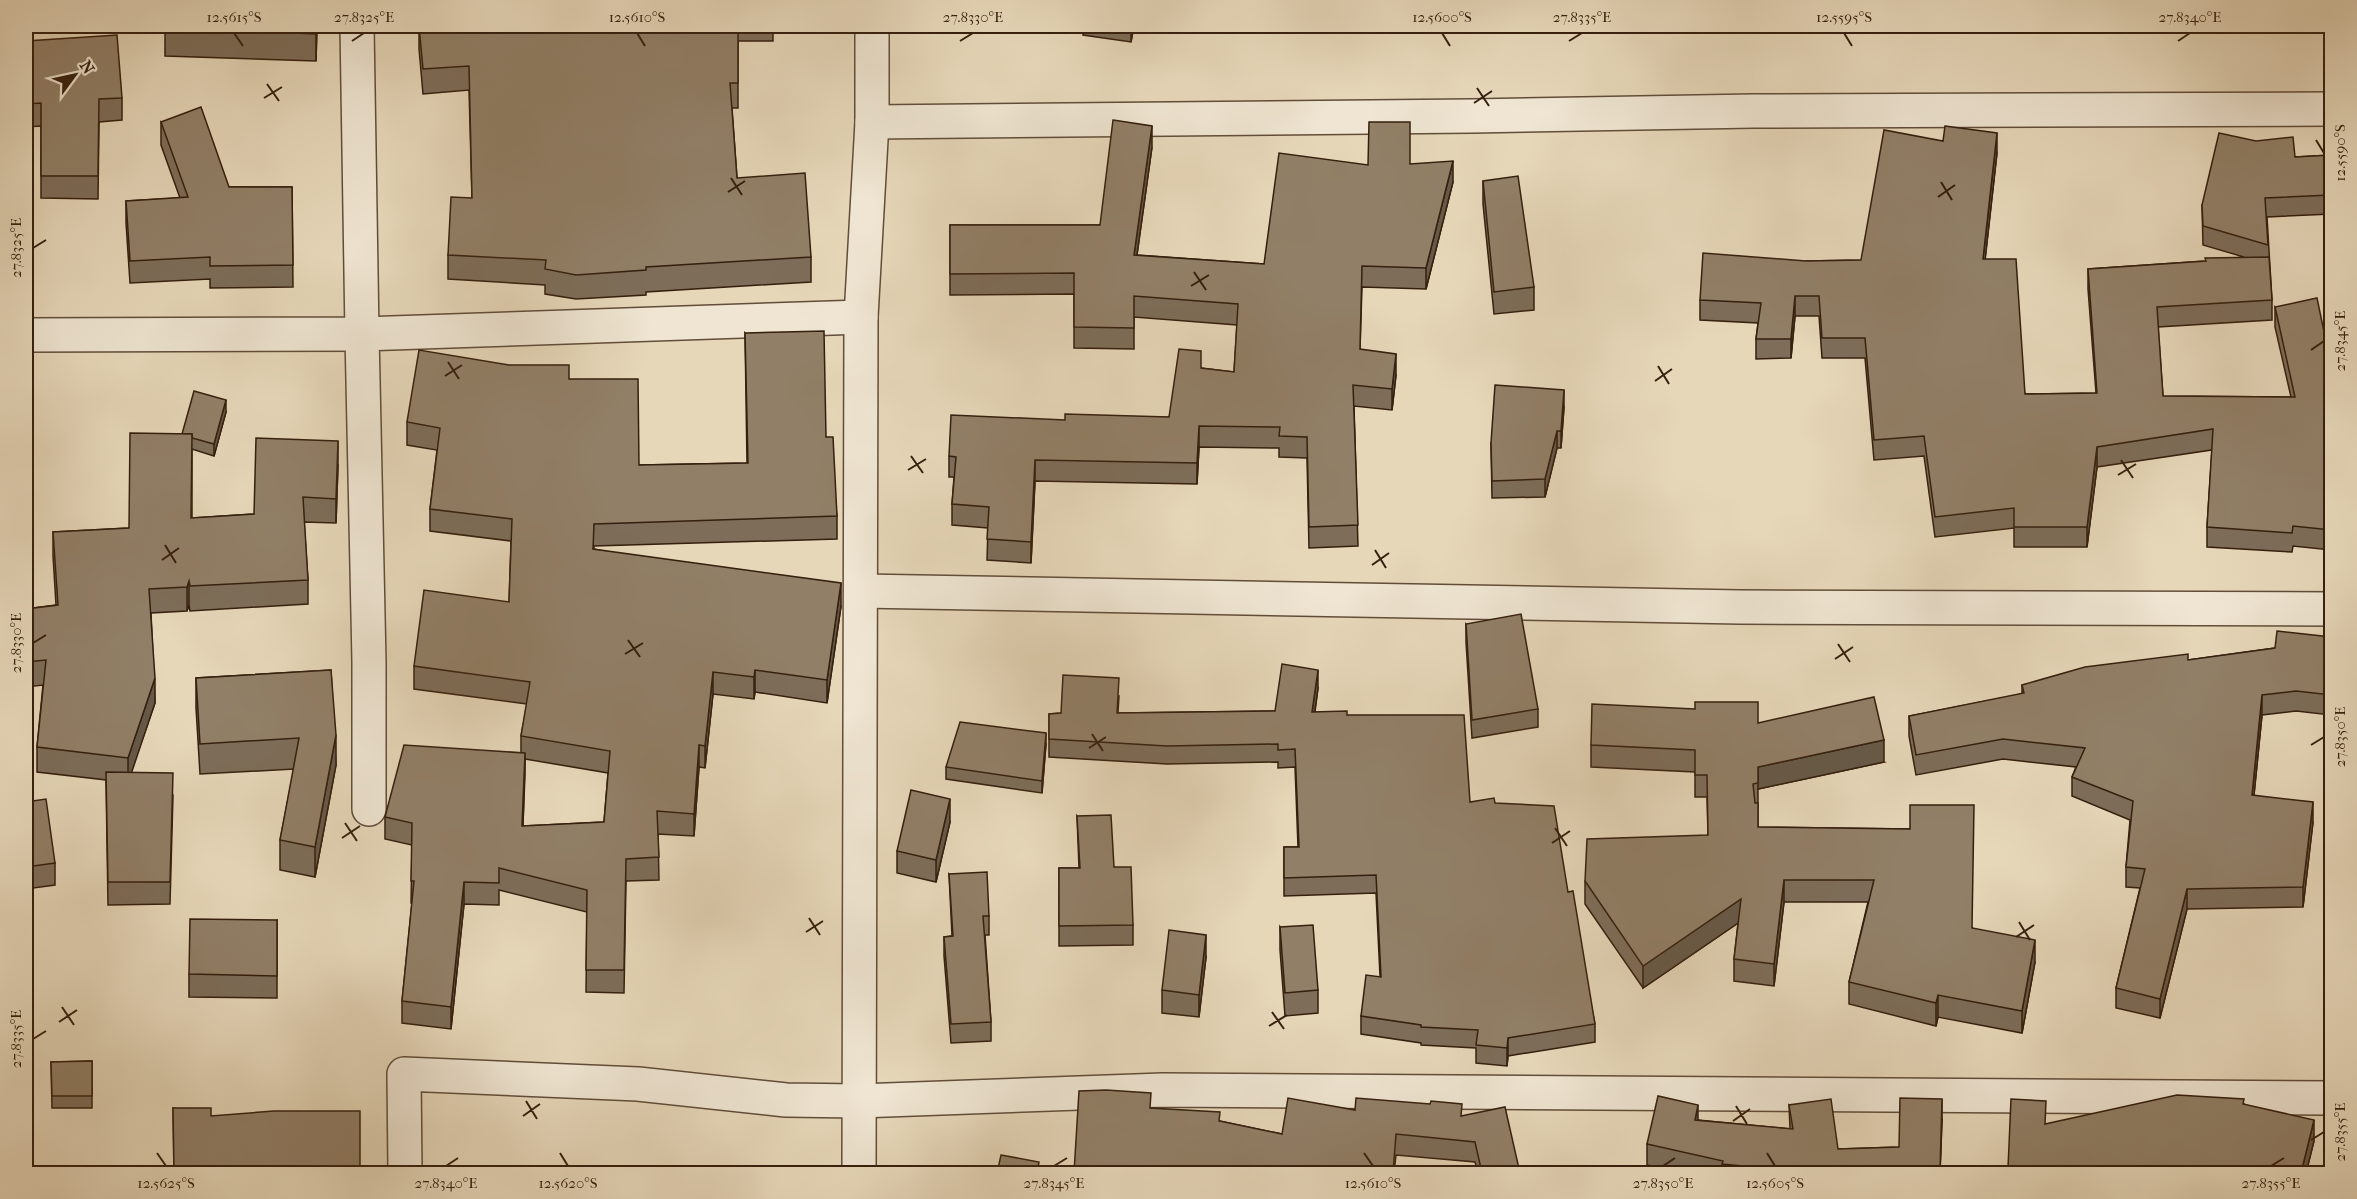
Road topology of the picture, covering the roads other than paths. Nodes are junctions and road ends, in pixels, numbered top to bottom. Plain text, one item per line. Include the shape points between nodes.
1 (357, 26) edge
2 (872, 26) edge
3 (2331, 109) edge
4 (872, 122) junction
5 (861, 317) junction
6 (362, 334) junction
7 (26, 335) edge
8 (861, 591) junction
9 (2331, 609) edge
10 (369, 809) dead end
11 (2331, 1098) edge
12 (859, 1101) junction
13 (405, 1173) edge
14 (859, 1173) edge

1 - 6 street
2 - 4 street
3 - 4 street via 1754,111
4 - 5 street
5 - 6 street
5 - 8 street
6 - 7 street
6 - 10 street
8 - 9 street via 1740,607
8 - 12 street
11 - 12 street via 1163,1090
12 - 13 street via 786,1100 638,1084 404,1074
12 - 14 street

